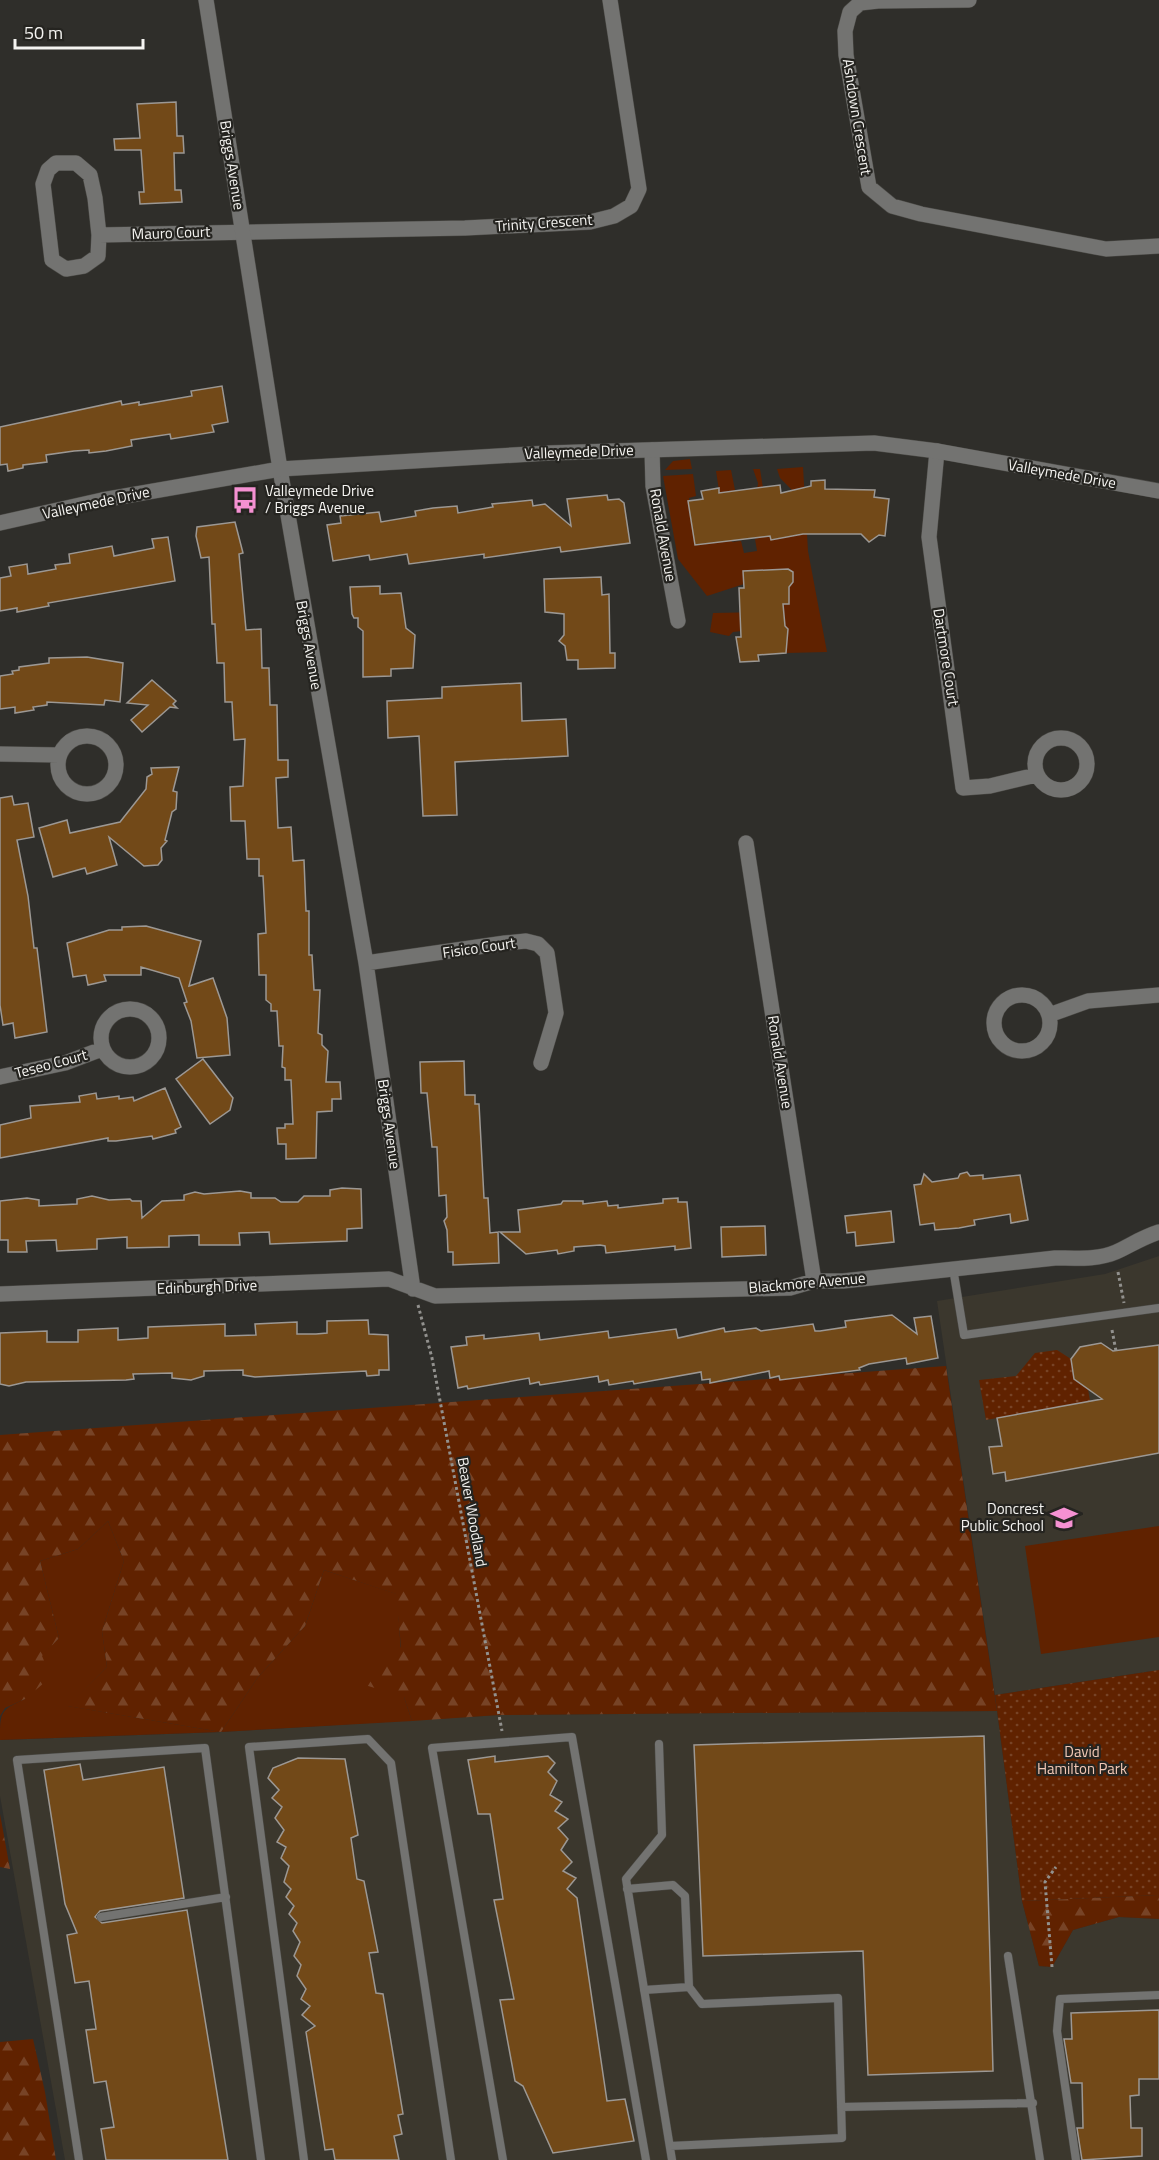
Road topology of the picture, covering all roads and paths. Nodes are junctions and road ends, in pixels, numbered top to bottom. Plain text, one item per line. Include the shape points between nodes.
1 (206, 0) edge
2 (610, 0) edge
3 (969, 0) edge
4 (243, 231) junction
5 (99, 235) junction
6 (1159, 246) edge
7 (652, 450) junction
8 (937, 451) junction
9 (280, 469) junction
10 (1159, 491) edge
11 (0, 523) edge
12 (678, 621) dead end
13 (0, 754) edge
14 (59, 755) dead end
15 (1036, 775) dead end
16 (746, 843) dead end
17 (366, 963) junction
18 (1159, 995) edge
19 (1049, 1014) dead end
20 (102, 1049) dead end
21 (541, 1063) dead end
22 (0, 1077) edge
23 (1159, 1232) edge
24 (953, 1268) junction
25 (1118, 1272) dead end
26 (814, 1281) junction
27 (413, 1289) junction
28 (0, 1294) edge
29 (1135, 1303) dead end
30 (1159, 1308) edge
31 (1112, 1330) dead end
32 (1116, 1351) dead end
33 (504, 1741) junction
34 (659, 1744) dead end
35 (1056, 1867) dead end
36 (627, 1888) junction
37 (226, 1897) junction
38 (101, 1917) dead end
39 (1008, 1956) dead end
40 (1052, 1967) dead end
41 (689, 1987) junction
42 (644, 1990) junction
43 (1159, 1995) edge
44 (1033, 2103) junction
45 (841, 2107) junction
46 (670, 2146) junction
47 (79, 2160) edge
48 (261, 2160) edge
49 (304, 2160) edge
50 (451, 2160) edge
51 (503, 2160) edge
52 (646, 2160) edge
53 (672, 2160) edge
54 (1040, 2160) edge
55 (1076, 2160) edge

1 - 4 street, Briggs Avenue
2 - 4 street, Trinity Crescent via 637,168 639,189 631,206 614,216 590,222
3 - 6 street, Ashdown Crescent via 878,1 860,3 850,12 845,31 846,55 869,187 891,206 921,214 1106,249
4 - 5 street, Mauro Court
4 - 9 street, Briggs Avenue
5 - 5 street via 90,175 76,163 56,163 48,170 43,184 52,260 66,269 84,266 98,256
7 - 8 street, Valleymede Drive via 874,443
7 - 9 street, Valleymede Drive
7 - 12 street, Ronald Avenue via 653,486
8 - 10 street, Valleymede Drive
8 - 15 street, Dartmore Court via 929,537 963,788
9 - 11 street, Valleymede Drive via 102,500
9 - 17 street, Briggs Avenue
13 - 14 street
16 - 26 street, Ronald Avenue
17 - 21 street, Fisico Court via 505,943 538,944 547,953 556,1013
17 - 27 street, Briggs Avenue
18 - 19 street via 1088,1001
20 - 22 street, Teseo Court via 66,1063
23 - 24 street, Blackmore Avenue via 1138,1238 1115,1252 1086,1258
24 - 26 street, Blackmore Avenue
24 - 30 lane via 964,1335
25 - 29 path via 1124,1305
26 - 27 street, Blackmore Avenue via 790,1288 447,1296
27 - 28 street, Edinburgh Drive via 388,1279
27 - 33 path, Beaver Woodland via 432,1358
31 - 32 path
33 - 51 lane via 432,1748
33 - 52 lane via 572,1737
34 - 36 lane via 662,1835 626,1879
35 - 40 path via 1045,1882
36 - 41 lane via 673,1885 685,1896
36 - 42 lane
37 - 38 lane
37 - 47 lane via 206,1749 17,1760
37 - 48 lane
39 - 44 lane
41 - 42 lane
41 - 45 lane via 702,2004 837,1998
42 - 46 lane
43 - 55 lane via 1060,1999 1057,2031
44 - 45 lane
44 - 54 lane
45 - 46 lane via 842,2138
46 - 53 lane
49 - 50 lane via 249,1747 368,1739 391,1763

